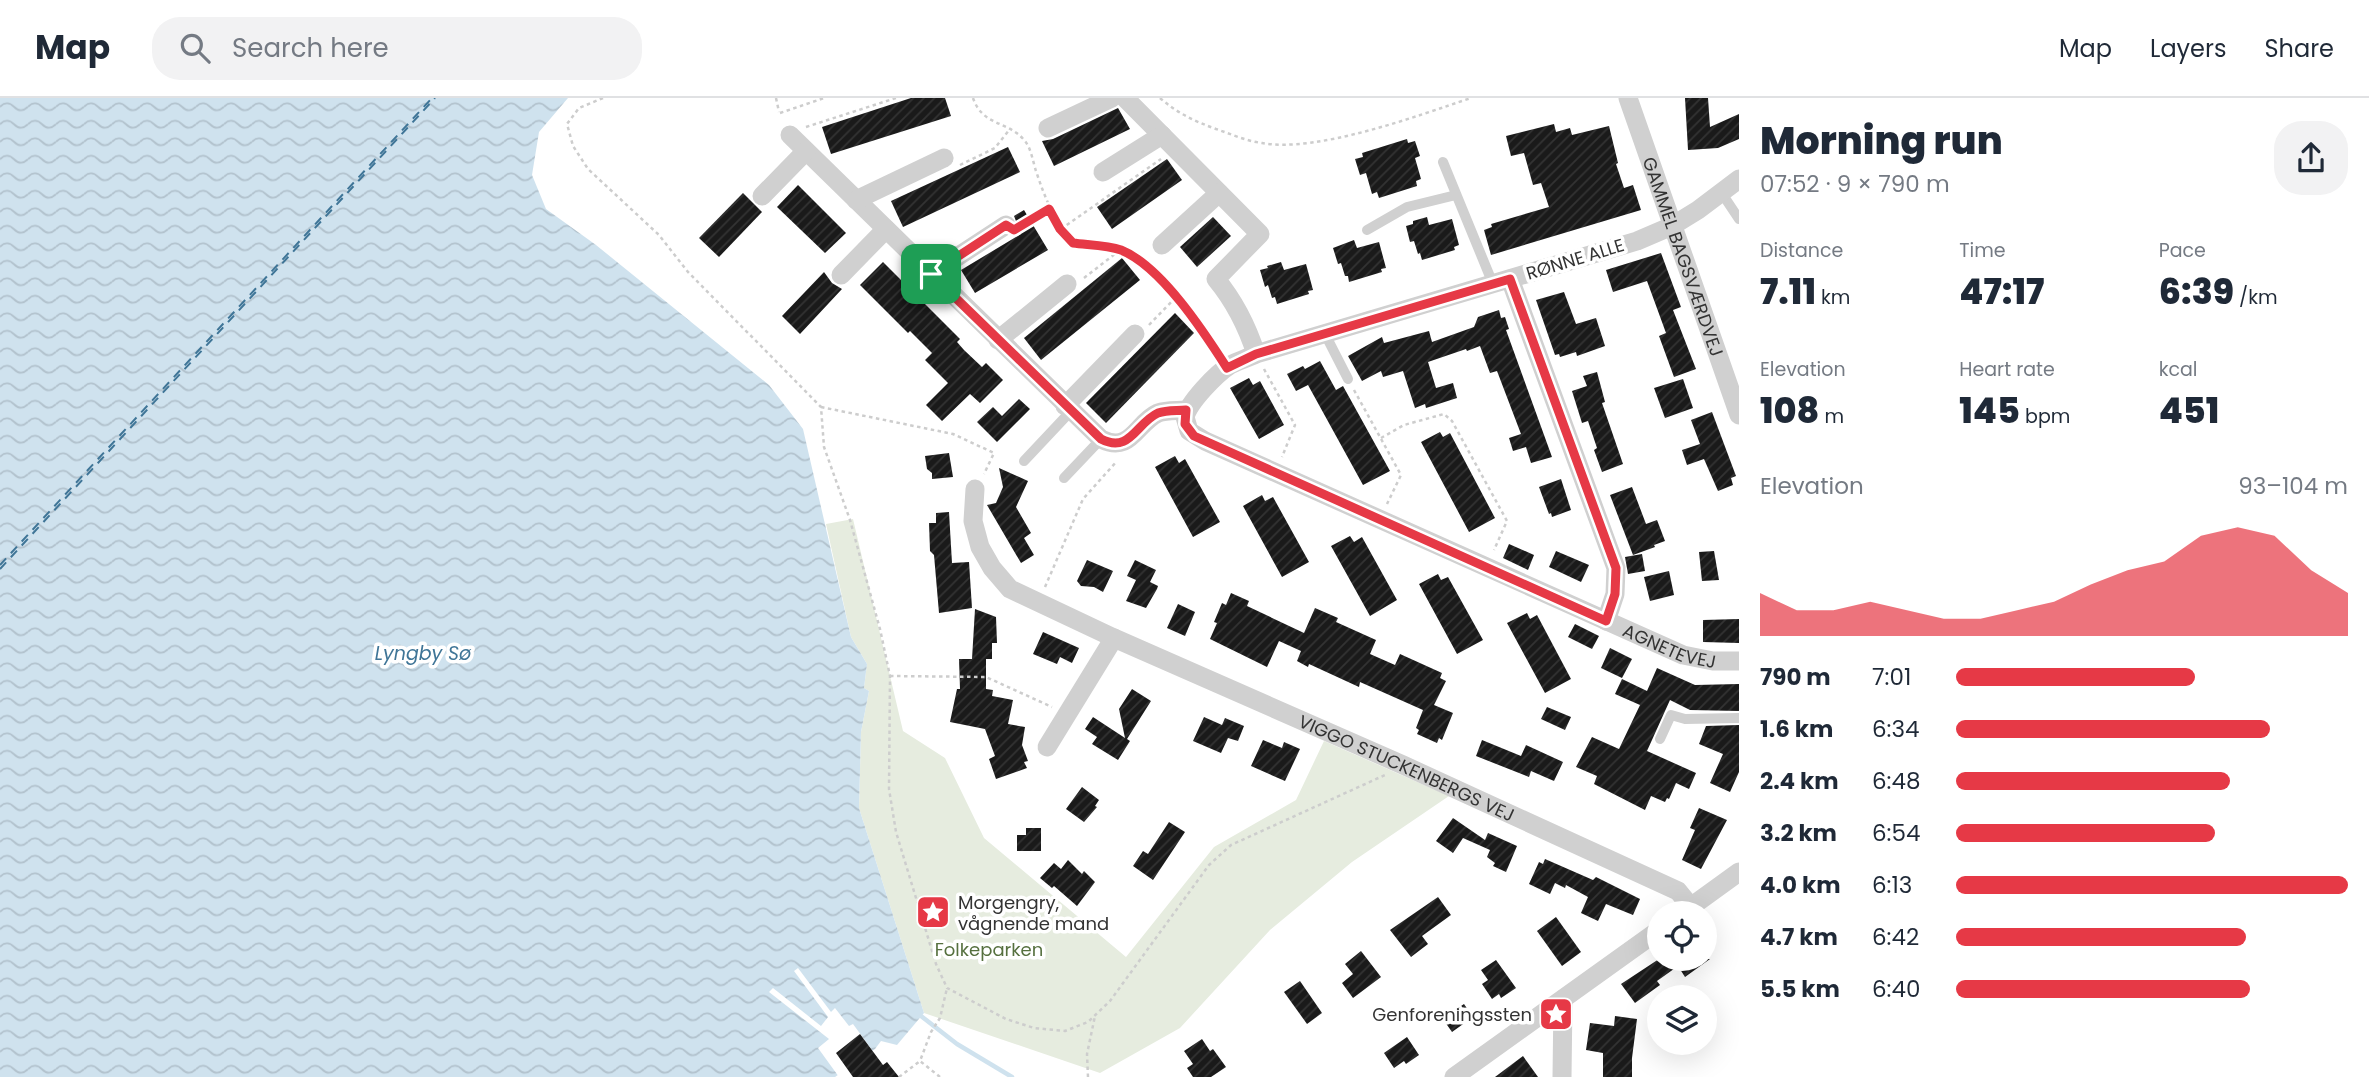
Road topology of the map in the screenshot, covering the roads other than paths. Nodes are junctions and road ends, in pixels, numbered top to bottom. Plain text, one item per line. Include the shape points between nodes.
1 (1112, 98) edge
2 (1125, 98) edge
3 (1628, 98) edge
4 (1048, 128) dead end
5 (791, 133) road end
6 (1169, 142) junction
7 (806, 150) junction
8 (944, 158) road end
9 (1443, 162) dead end
10 (1103, 172) dead end
11 (1739, 178) edge
12 (1721, 192) junction
13 (1219, 193) junction
14 (1456, 195) junction
15 (762, 196) dead end
16 (856, 200) junction
17 (1739, 219) edge
18 (1006, 225) road end
19 (1672, 226) junction
20 (886, 229) junction
21 (1367, 230) dead end
22 (1162, 245) dead end
23 (931, 274) junction
24 (841, 275) dead end
25 (1502, 281) junction
26 (1067, 284) road end
27 (1135, 334) road end
28 (1325, 334) junction
29 (998, 340) junction
30 (1256, 354) junction
31 (1348, 379) road end
32 (1068, 409) junction
33 (1739, 415) edge
34 (1186, 417) junction
35 (1101, 439) junction
36 (1024, 461) dead end
37 (1064, 478) dead end
38 (975, 489) road end
39 (1606, 621) junction
40 (1114, 638) junction
41 (1739, 661) edge
42 (1739, 718) edge
43 (1660, 739) dead end
44 (1047, 747) dead end
45 (1739, 872) edge
46 (1682, 901) edge
47 (1699, 901) edge
48 (1647, 939) edge
49 (1563, 999) junction
50 (1530, 1023) junction
51 (1561, 1038) junction
52 (1454, 1077) edge
53 (1562, 1077) edge

1 - 4 street
2 - 6 street
3 - 19 street, GAMMEL BAGSVÆRDVEJ
5 - 7 street
6 - 10 street
6 - 13 street
7 - 15 street
7 - 16 street
8 - 16 street
9 - 14 lane
11 - 12 street, RØNNE ALLE
12 - 17 lane
12 - 19 street, RØNNE ALLE
13 - 22 street
13 - 30 street via 1260,234 1216,279 1247,326
14 - 21 lane via 1407,207
14 - 25 lane
16 - 20 street
18 - 23 street
19 - 25 street, RØNNE ALLE
19 - 33 street, GAMMEL BAGSVÆRDVEJ
20 - 23 street
20 - 24 street
23 - 29 street
25 - 28 street, RØNNE ALLE
25 - 39 street via 1616,568 1615,594
26 - 29 street
27 - 32 street
28 - 30 street, RØNNE ALLE
28 - 31 lane
29 - 32 street
30 - 34 street, RØNNE ALLE via 1227,368
32 - 35 street
32 - 36 lane
34 - 35 street via 1166,411 1155,414 1125,442
34 - 39 street, AGNETEVEJ via 1194,436
35 - 37 lane
38 - 40 street, VIGGO STUCKENBERGS VEJ via 974,521 980,547 1010,589
39 - 41 street, AGNETEVEJ via 1682,655
40 - 44 street
40 - 46 street, VIGGO STUCKENBERGS VEJ via 1678,891
42 - 43 lane via 1671,715
45 - 47 street
48 - 49 street
49 - 50 street
49 - 51 street
50 - 51 street
50 - 52 street
51 - 53 street

